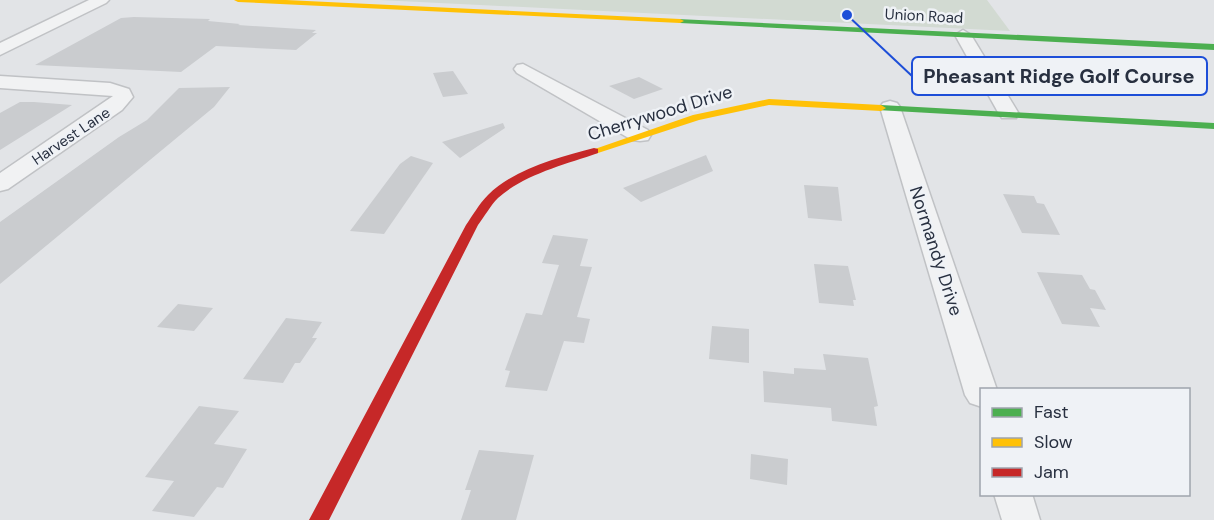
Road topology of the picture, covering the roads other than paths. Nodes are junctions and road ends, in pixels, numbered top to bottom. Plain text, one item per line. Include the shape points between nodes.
1 (101, 0) edge
2 (238, 0) edge
3 (963, 35) junction
4 (1214, 47) edge
5 (0, 50) edge
6 (523, 69) dead end
7 (0, 82) edge
8 (890, 107) junction
9 (1009, 114) junction
10 (1214, 126) edge
11 (640, 135) junction
12 (0, 184) edge
13 (980, 392) edge
14 (1013, 496) edge
15 (319, 520) edge
16 (1021, 520) edge

1 - 5 street
2 - 3 main road, Union Road
3 - 4 main road, Union Road
3 - 9 street
6 - 11 street
7 - 12 street, Harvest Lane via 110,89 123,97
8 - 9 main road, Cherrywood Drive
8 - 11 main road, Cherrywood Drive via 769,102 715,112
8 - 13 street, Normandy Drive
9 - 10 main road, Cherrywood Drive
11 - 15 main road, Cherrywood Drive via 512,183 484,207
14 - 16 street

